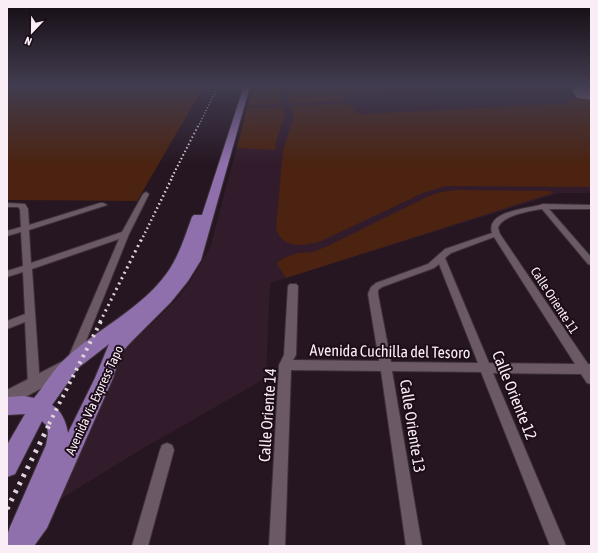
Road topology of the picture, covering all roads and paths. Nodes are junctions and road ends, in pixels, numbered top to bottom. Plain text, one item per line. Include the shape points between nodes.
1 (233, 112) edge
2 (240, 112) edge
3 (146, 194) dead end
4 (7, 205) edge
5 (103, 205) dead end
6 (543, 206) junction
7 (591, 207) edge
8 (24, 229) junction
9 (7, 234) edge
10 (125, 234) junction
11 (496, 234) junction
12 (440, 257) junction
13 (591, 262) edge
14 (26, 268) junction
15 (7, 274) edge
16 (293, 286) dead end
17 (29, 316) junction
18 (7, 325) edge
19 (77, 359) junction
20 (285, 365) junction
21 (386, 367) junction
22 (485, 368) junction
23 (588, 369) edge
24 (591, 379) edge
25 (34, 385) junction
26 (7, 399) edge
27 (7, 406) edge
28 (39, 407) junction
29 (167, 450) dead end
30 (7, 466) edge
31 (18, 546) edge
32 (140, 546) edge
33 (277, 546) edge
34 (414, 546) edge
35 (558, 546) edge

1 - 19 main road, Avenida Vía Express Tapo via 180,264 166,284 144,307
2 - 31 main road, Avenida Vía Express Tapo via 194,260 174,289 114,350 104,378 39,520
3 - 10 street
4 - 8 street via 22,206
5 - 8 street
6 - 7 street
6 - 11 street via 523,209 498,219 494,228
6 - 13 street
8 - 9 street
8 - 14 street
10 - 14 street
10 - 19 street
11 - 12 street via 448,251
11 - 23 street, Calle Oriente 11
12 - 21 street, Calle Oriente 13 via 431,266 374,289
12 - 22 street, Calle Oriente 12
14 - 15 street
14 - 17 street
16 - 20 street, Calle Oriente 14 via 290,355
17 - 18 street
17 - 25 street
19 - 25 main road
19 - 28 main road, Avenida Vía Express Tapo
20 - 21 street, Avenida Cuchilla del Tesoro
20 - 33 street, Calle Oriente 14
21 - 22 street, Avenida Cuchilla del Tesoro
21 - 34 street, Calle Oriente 13
22 - 23 street, Avenida Cuchilla del Tesoro
22 - 35 street, Calle Oriente 12
23 - 24 street, Calle Oriente 11
25 - 26 main road
27 - 28 main road via 24,404
28 - 30 main road, Avenida Vía Express Tapo
28 - 31 main road via 58,427 58,436 55,450 23,521
29 - 32 street

